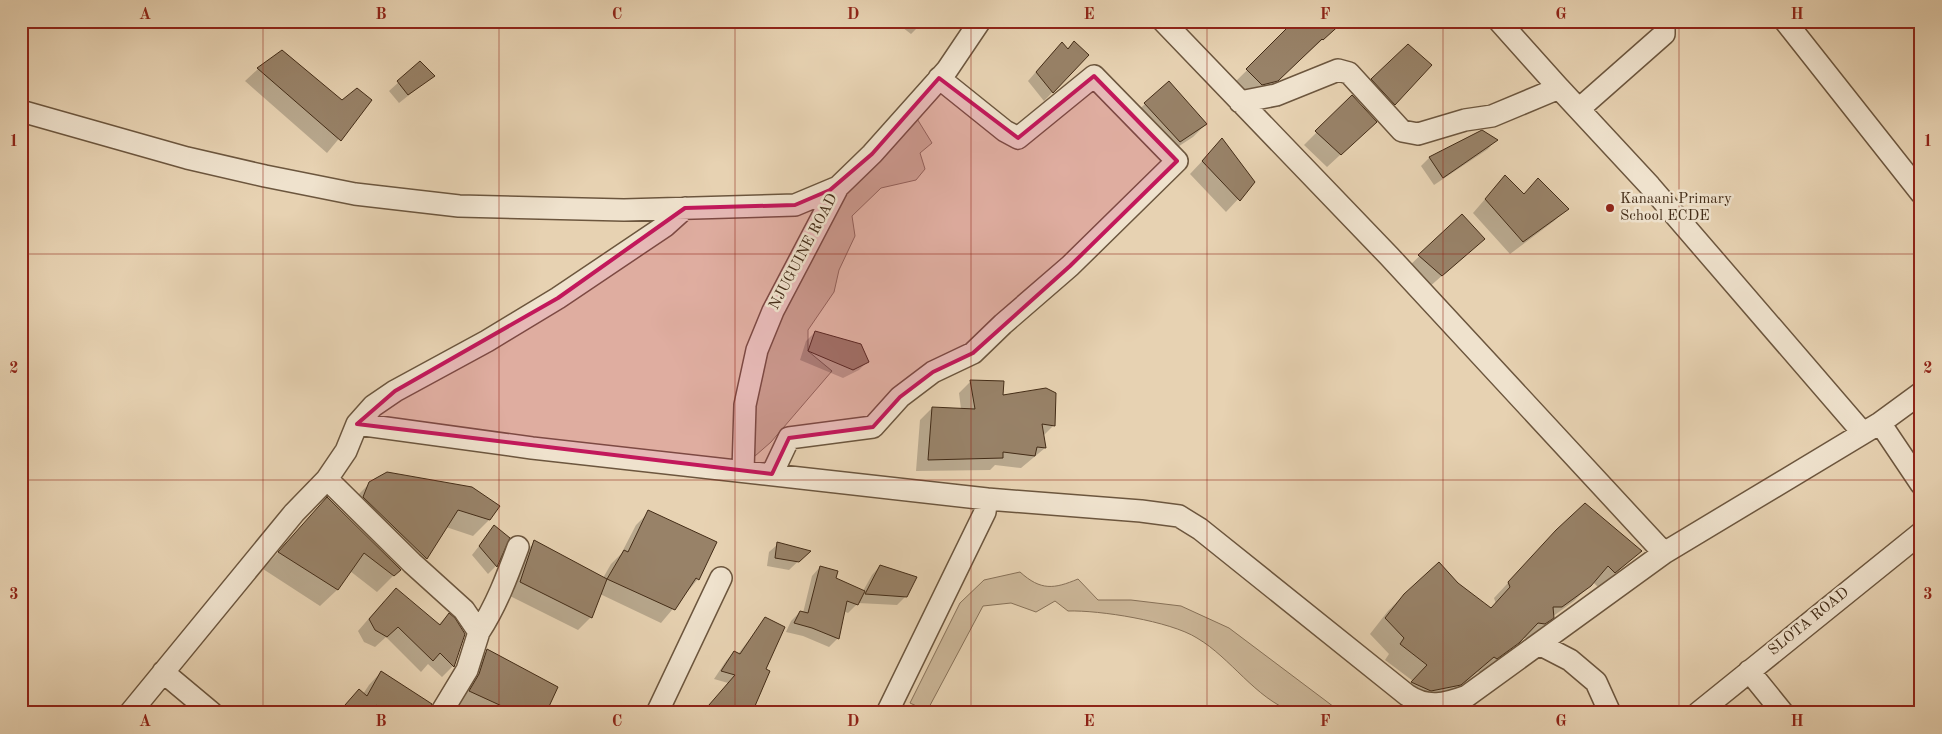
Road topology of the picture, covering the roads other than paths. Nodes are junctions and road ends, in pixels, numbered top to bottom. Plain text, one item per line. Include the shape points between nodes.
1 (980, 21) edge
2 (1163, 21) edge
3 (1499, 21) edge
4 (1664, 21) edge
5 (1785, 21) edge
6 (939, 78) junction
7 (1559, 88) junction
8 (1240, 102) junction
9 (1579, 109) junction
10 (21, 111) edge
11 (838, 187) junction
12 (1921, 193) edge
13 (685, 208) junction
14 (1921, 393) edge
15 (357, 424) junction
16 (1872, 428) junction
17 (743, 471) junction
18 (772, 474) junction
19 (327, 479) junction
20 (1921, 484) edge
21 (987, 499) junction
22 (1921, 533) edge
23 (518, 547) dead end
24 (1664, 554) junction
25 (721, 578) dead end
26 (479, 632) junction
27 (1539, 644) junction
28 (1749, 671) junction
29 (163, 672) junction
30 (130, 713) edge
31 (212, 713) edge
32 (442, 713) edge
33 (656, 713) edge
34 (887, 713) edge
35 (1610, 713) edge
36 (1698, 713) edge
37 (1783, 713) edge

1 - 6 street, NJUGUINE ROAD
2 - 8 street
3 - 7 street
4 - 9 street via 1664,34
5 - 12 street
6 - 11 street, NJUGUINE ROAD via 872,154
6 - 18 street via 1018,138 1094,76 1177,161 1070,266 973,353 933,372 900,398 873,427 789,438
7 - 8 street via 1492,116 1418,134 1402,131 1349,74 1338,70 1276,95
7 - 9 street
8 - 24 street via 1389,256
9 - 16 street
10 - 13 street via 187,158 355,194 459,206 624,210
11 - 13 street via 795,205
11 - 17 street, NJUGUINE ROAD via 773,311 757,350 745,405
13 - 15 street via 665,226 558,298 395,391 373,406
14 - 16 street
15 - 17 street via 532,448
15 - 19 street via 346,451
16 - 20 street
16 - 24 street
17 - 18 street
18 - 21 street
19 - 26 street via 464,610
19 - 29 street via 294,513
21 - 27 street via 1141,510 1179,516 1200,529 1418,702 1446,704 1467,696
21 - 34 street via 985,512
22 - 28 street, SLOTA ROAD
23 - 26 street via 490,616
24 - 27 street
25 - 33 street
26 - 32 street via 467,670
27 - 35 street via 1570,660 1596,682
28 - 36 street, SLOTA ROAD
28 - 37 street
29 - 30 street
29 - 31 street

